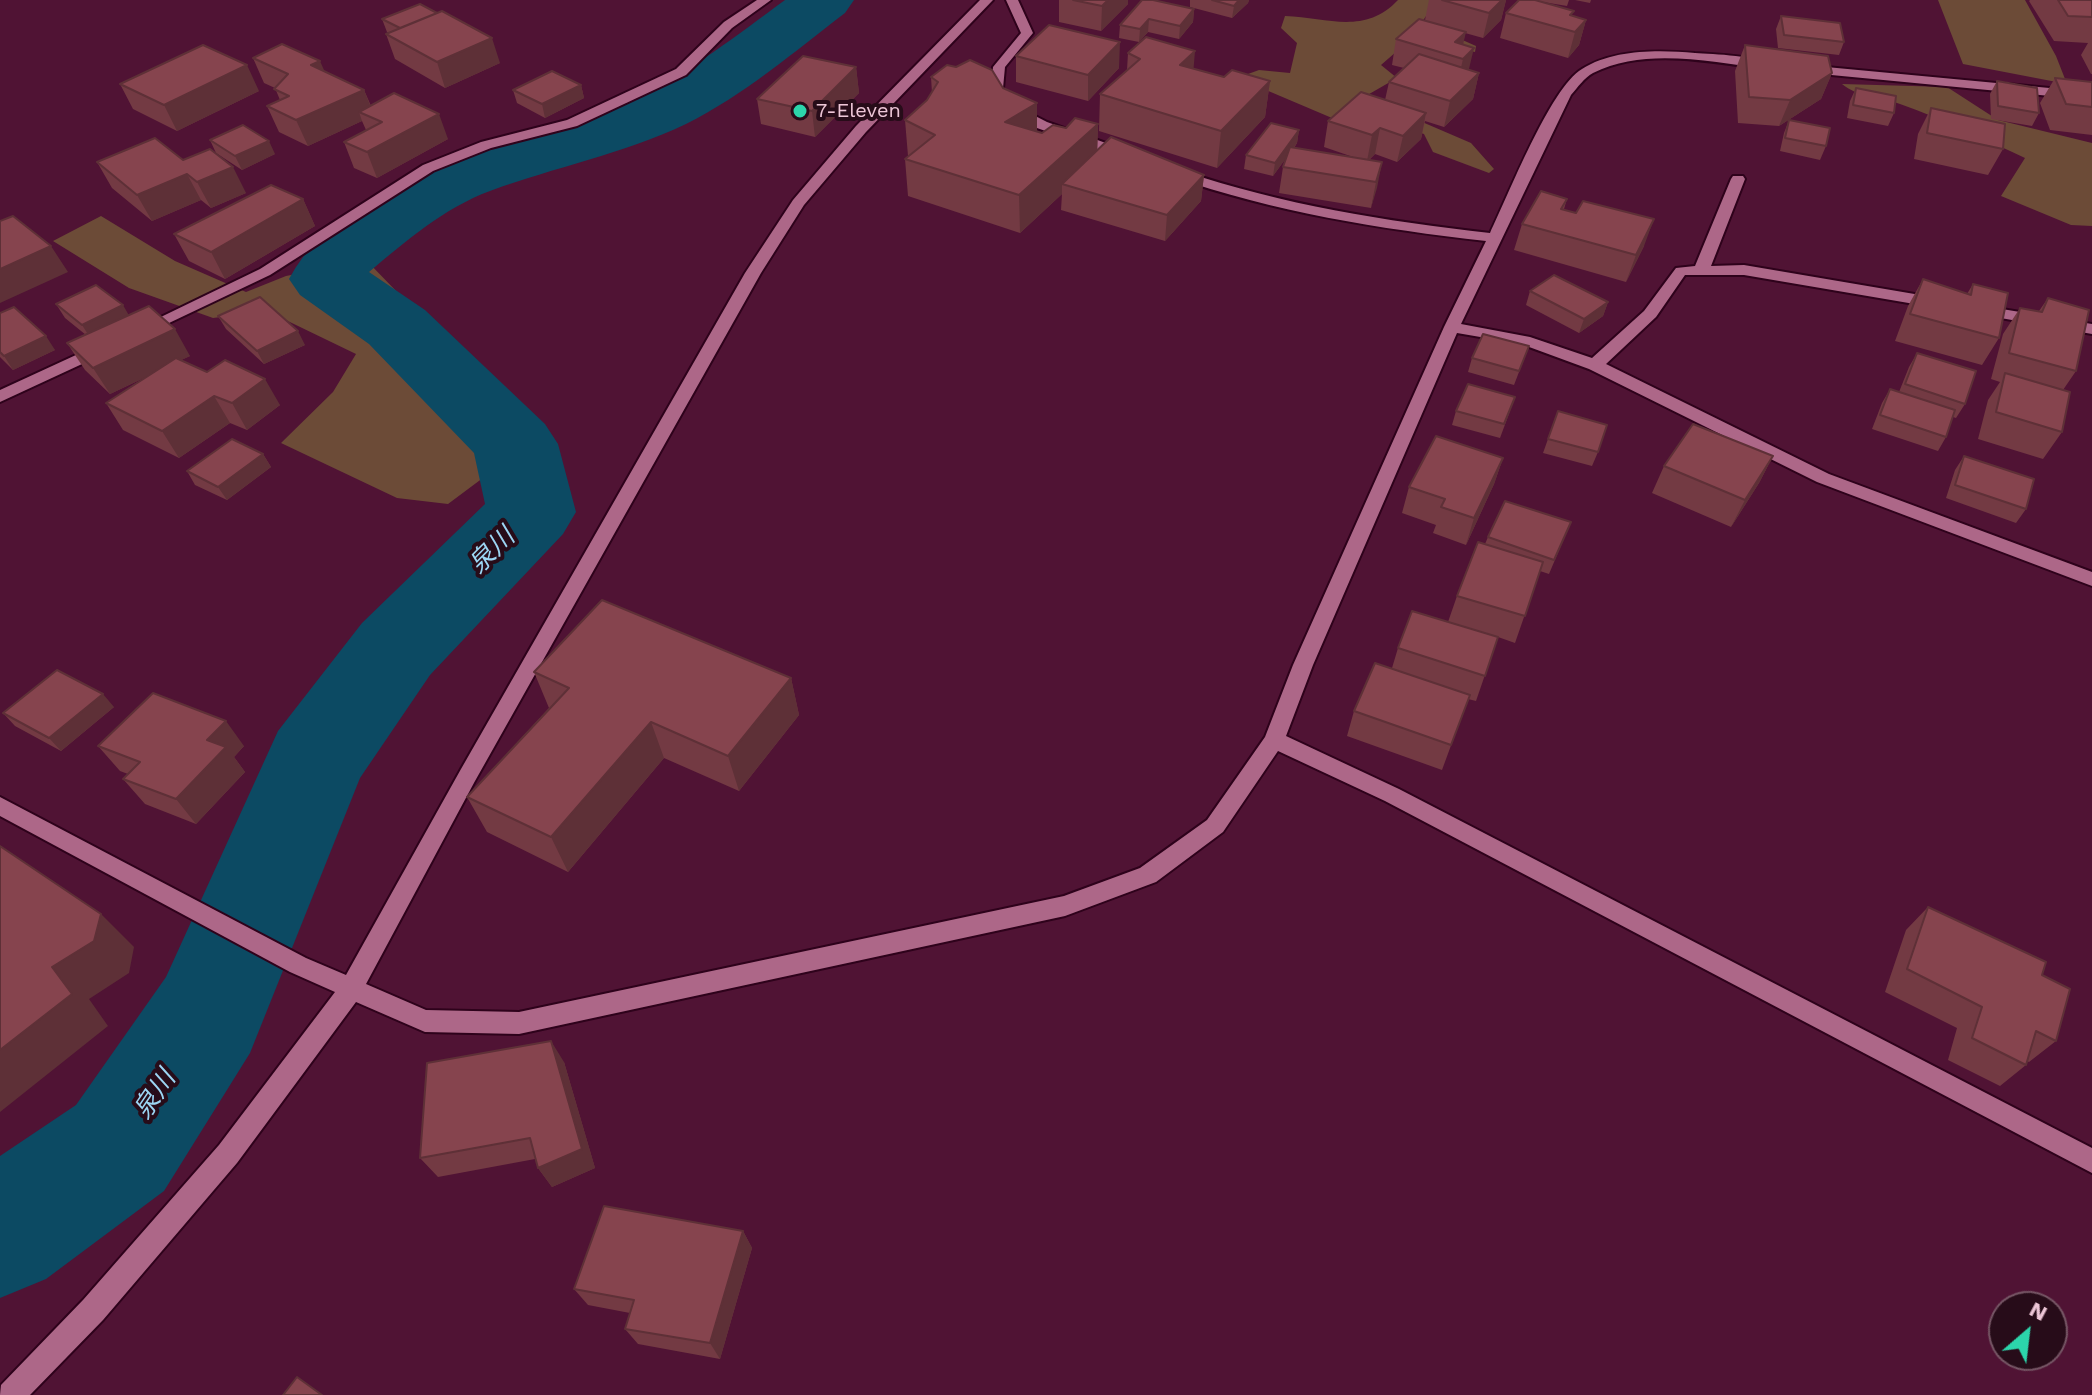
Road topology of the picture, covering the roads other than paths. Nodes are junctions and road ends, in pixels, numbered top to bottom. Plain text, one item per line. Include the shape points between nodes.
1 (765, 0) edge
2 (987, 0) edge
3 (1012, 0) edge
4 (2092, 96) edge
5 (1738, 179) dead end
6 (1494, 238) junction
7 (1701, 271) junction
8 (1452, 327) junction
9 (2092, 329) edge
10 (1595, 365) junction
11 (0, 397) edge
12 (2092, 579) edge
13 (1274, 740) junction
14 (0, 806) edge
15 (351, 989) junction
16 (2092, 1161) edge
17 (11, 1395) edge

1 - 11 street via 728,25 681,72 572,123 486,145 428,168 265,272
2 - 15 street via 861,129 798,203 745,287
3 - 6 street via 1027,33 999,67 995,101 1042,125 1228,193 1373,224
4 - 6 street via 1694,58 1614,61 1584,73 1565,93
5 - 7 street
6 - 8 street
7 - 9 street via 1744,270
7 - 10 street via 1681,271 1650,314
8 - 10 street via 1524,340
8 - 13 street
10 - 12 street via 1823,478
13 - 15 street via 1215,826 1148,875 1065,906 519,1023 425,1021
13 - 16 street via 1392,795
14 - 15 street
15 - 17 street via 228,1154 93,1310

